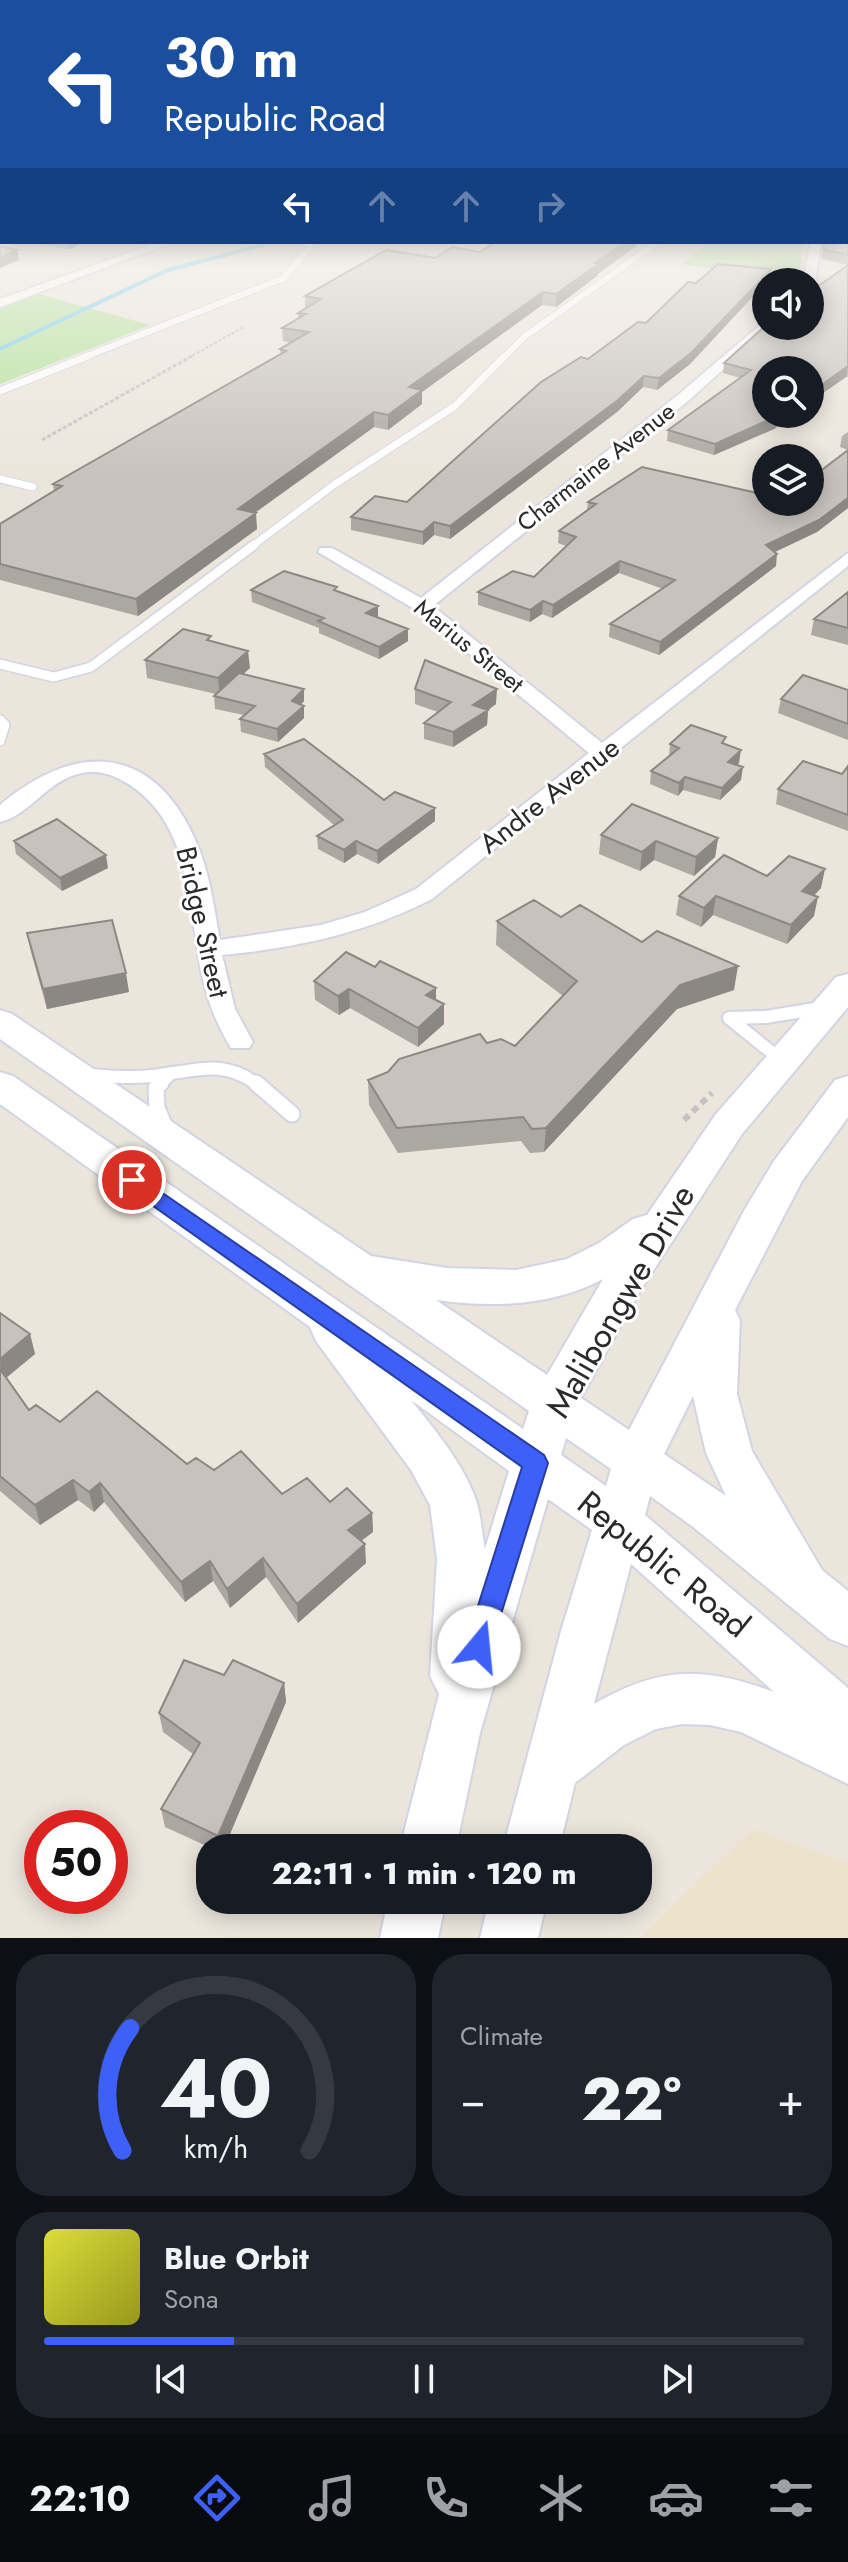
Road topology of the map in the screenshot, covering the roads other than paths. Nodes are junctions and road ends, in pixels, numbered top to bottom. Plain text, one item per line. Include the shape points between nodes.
1 (235, 297) edge
2 (580, 297) edge
3 (752, 336) edge
4 (0, 391) edge
5 (0, 479) edge
6 (33, 487) dead end
7 (326, 552) dead end
8 (848, 558) edge
9 (422, 606) junction
10 (0, 664) edge
11 (0, 720) edge
12 (0, 741) edge
13 (603, 754) junction
14 (0, 816) edge
15 (212, 948) junction
16 (839, 995) edge
17 (0, 1022) edge
18 (240, 1042) dead end
19 (781, 1060) junction
20 (71, 1073) junction
21 (171, 1073) junction
22 (0, 1085) edge
23 (846, 1094) edge
24 (292, 1114) dead end
25 (170, 1140) junction
26 (666, 1215) junction
27 (359, 1270) junction
28 (726, 1284) junction
29 (318, 1311) junction
30 (553, 1405) junction
31 (535, 1463) junction
32 (636, 1463) junction
33 (617, 1521) junction
34 (807, 1587) junction
35 (848, 1622) edge
36 (848, 1723) edge
37 (453, 1733) junction
38 (848, 1757) edge
39 (550, 1768) junction
40 (431, 1834) edge
41 (534, 1834) edge
42 (414, 1914) edge
43 (515, 1914) edge
44 (409, 1938) edge
45 (509, 1938) edge

1 - 4 lane
2 - 10 lane via 524,337 455,406 335,484 91,667 54,677
3 - 9 street, Charmaine Avenue
5 - 6 lane
7 - 9 street, Marius Street
8 - 13 street, Andre Avenue
9 - 13 street, Marius Street
11 - 12 lane via 5,725
13 - 15 street, Andre Avenue via 424,894 393,911 326,933
14 - 15 street, Bridge Street via 66,770 90,765 133,776 152,790 184,840 199,880
15 - 18 street, Bridge Street via 223,1009
16 - 19 main road, Malibongwe Drive
16 - 19 lane via 766,1017 729,1018
17 - 20 main road, Republic Road
19 - 26 main road, Malibongwe Drive
20 - 21 lane
20 - 25 main road, Republic Road
21 - 24 lane via 195,1065 226,1068 255,1082
21 - 25 lane via 156,1088 157,1108
22 - 29 main road, Republic Road
23 - 28 main road via 788,1171
25 - 27 main road, Republic Road
26 - 27 main road via 620,1253 553,1284 495,1289
26 - 30 main road, Malibongwe Drive
27 - 30 main road, Republic Road
28 - 32 main road
28 - 34 main road via 712,1360 713,1402 731,1463
29 - 31 main road, Republic Road
29 - 37 main road via 427,1456 453,1501 462,1559
30 - 31 main road, Malibongwe Drive
30 - 32 main road, Republic Road
31 - 33 main road, Republic Road
31 - 37 main road, Malibongwe Drive
32 - 33 main road
32 - 34 main road, Republic Road
33 - 36 main road, Republic Road
33 - 39 main road
34 - 35 main road, Republic Road
37 - 40 main road, Malibongwe Drive
38 - 39 main road via 741,1704 702,1696 630,1710
39 - 41 main road
42 - 44 main road
43 - 45 main road

